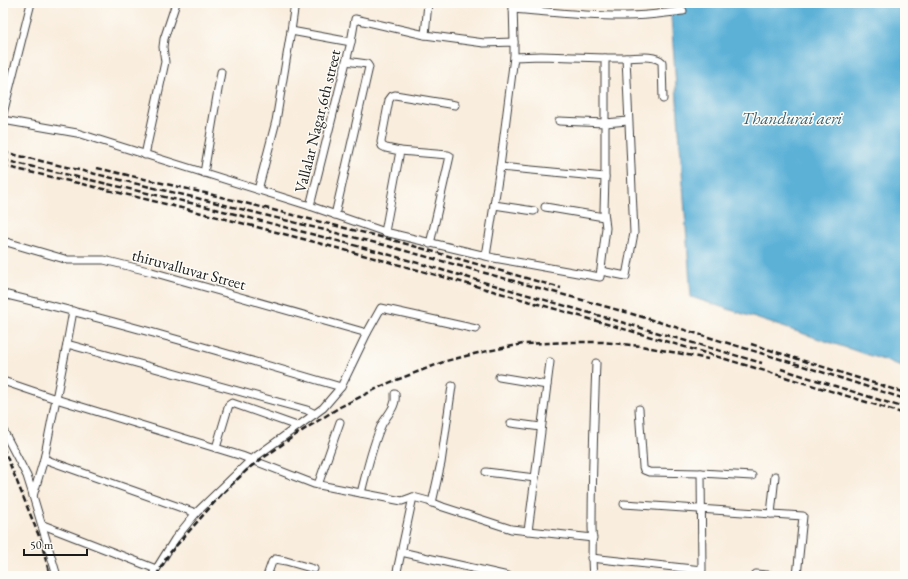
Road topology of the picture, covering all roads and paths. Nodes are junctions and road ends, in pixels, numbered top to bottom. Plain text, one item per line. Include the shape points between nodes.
1 (31, 3) edge
2 (176, 3) edge
3 (295, 3) edge
4 (428, 3) edge
5 (513, 6) edge
6 (683, 11) dead end
7 (291, 31) junction
8 (425, 35) junction
9 (351, 42) junction
10 (514, 42) junction
11 (514, 57) junction
12 (605, 58) junction
13 (626, 58) junction
14 (346, 60) junction
15 (221, 72) dead end
16 (663, 99) dead end
17 (455, 105) dead end
18 (3, 114) edge
19 (3, 120) edge
20 (559, 121) dead end
21 (628, 121) junction
22 (605, 122) junction
23 (400, 151) junction
24 (146, 155) junction
25 (500, 167) junction
26 (204, 173) junction
27 (605, 177) junction
28 (258, 190) junction
29 (494, 204) junction
30 (310, 206) junction
31 (545, 207) dead end
32 (534, 211) dead end
33 (335, 215) junction
34 (604, 217) junction
35 (385, 232) junction
36 (3, 241) edge
37 (430, 244) junction
38 (486, 256) junction
39 (601, 271) junction
40 (3, 294) edge
41 (73, 311) junction
42 (476, 329) dead end
43 (367, 333) junction
44 (67, 344) junction
45 (550, 362) dead end
46 (596, 363) dead end
47 (498, 377) dead end
48 (3, 381) edge
49 (547, 385) junction
50 (452, 386) dead end
51 (341, 387) junction
52 (395, 394) dead end
53 (56, 399) junction
54 (640, 409) dead end
55 (314, 414) junction
56 (340, 422) dead end
57 (511, 423) dead end
58 (297, 426) junction
59 (541, 428) junction
60 (3, 430) edge
61 (216, 448) junction
62 (44, 459) junction
63 (251, 460) junction
64 (486, 472) dead end
65 (701, 473) junction
66 (752, 476) dead end
67 (775, 476) dead end
68 (535, 478) junction
69 (318, 485) junction
70 (361, 493) junction
71 (33, 496) junction
72 (413, 497) junction
73 (432, 503) junction
74 (624, 504) dead end
75 (702, 509) junction
76 (196, 513) junction
77 (771, 514) junction
78 (43, 525) junction
79 (528, 531) junction
80 (593, 538) junction
81 (401, 552) junction
82 (591, 558) junction
83 (314, 569) dead end
84 (154, 573) edge
85 (756, 574) dead end
86 (57, 576) edge
87 (266, 576) edge
88 (396, 576) edge
89 (508, 576) edge
90 (592, 576) edge
91 (777, 576) edge
92 (797, 576) edge

1 - 18 street
2 - 24 street via 164,39 165,62
3 - 7 street
4 - 8 street
5 - 6 street via 608,16
5 - 10 street
7 - 9 street
7 - 28 street via 276,121
8 - 9 street, Vallalar Nagar,6th street via 355,19
8 - 10 street via 484,43
9 - 14 street, Vallalar Nagar,6th street
10 - 11 street
11 - 12 street
11 - 25 street
12 - 13 street
12 - 22 street
13 - 16 street via 654,58 662,62
13 - 21 street
14 - 30 street, Vallalar Nagar,6th street
14 - 33 street via 367,64 369,67
15 - 26 street
17 - 23 street via 392,96 381,142 386,148
19 - 24 street via 77,134
20 - 22 street
21 - 22 street
21 - 39 street via 634,233 626,276
22 - 27 street
23 - 35 street
23 - 37 street via 450,156
24 - 26 street
25 - 27 street
25 - 29 street
26 - 28 street
27 - 34 street
28 - 30 street
29 - 32 street
29 - 38 street
30 - 33 street
31 - 34 street
33 - 35 street
34 - 39 street via 606,228
35 - 37 street
36 - 43 street, thiruvalluvar Street via 68,260 104,260 145,270
37 - 38 street
38 - 39 street via 600,278
40 - 41 street
41 - 44 street
41 - 51 street via 177,338
42 - 43 street via 381,308
43 - 51 street
44 - 53 street
44 - 55 street
45 - 49 street
46 - 80 street via 592,460
47 - 49 street
48 - 53 street
49 - 59 street
50 - 73 street via 441,463
51 - 55 street via 323,408
52 - 70 street via 395,404 378,432
53 - 61 street
53 - 62 street
54 - 65 street via 644,470
55 - 58 street
56 - 69 street
57 - 59 street
58 - 61 street via 232,403 229,405
58 - 63 street
59 - 68 street
60 - 71 street via 27,476
61 - 63 street
62 - 71 street
62 - 76 street
63 - 69 street
63 - 76 street
64 - 68 street
65 - 66 street
65 - 75 street
67 - 77 street
68 - 79 street
69 - 70 street
70 - 72 street via 402,501
71 - 78 street
72 - 73 street
72 - 81 street
73 - 79 street via 511,529
74 - 75 street
75 - 77 street
75 - 82 street via 702,570
76 - 84 street via 175,539
77 - 92 street via 803,516
78 - 84 street
78 - 86 street
79 - 80 street
80 - 82 street
81 - 88 street
81 - 89 street
82 - 90 street
83 - 87 street via 275,559
85 - 91 street

